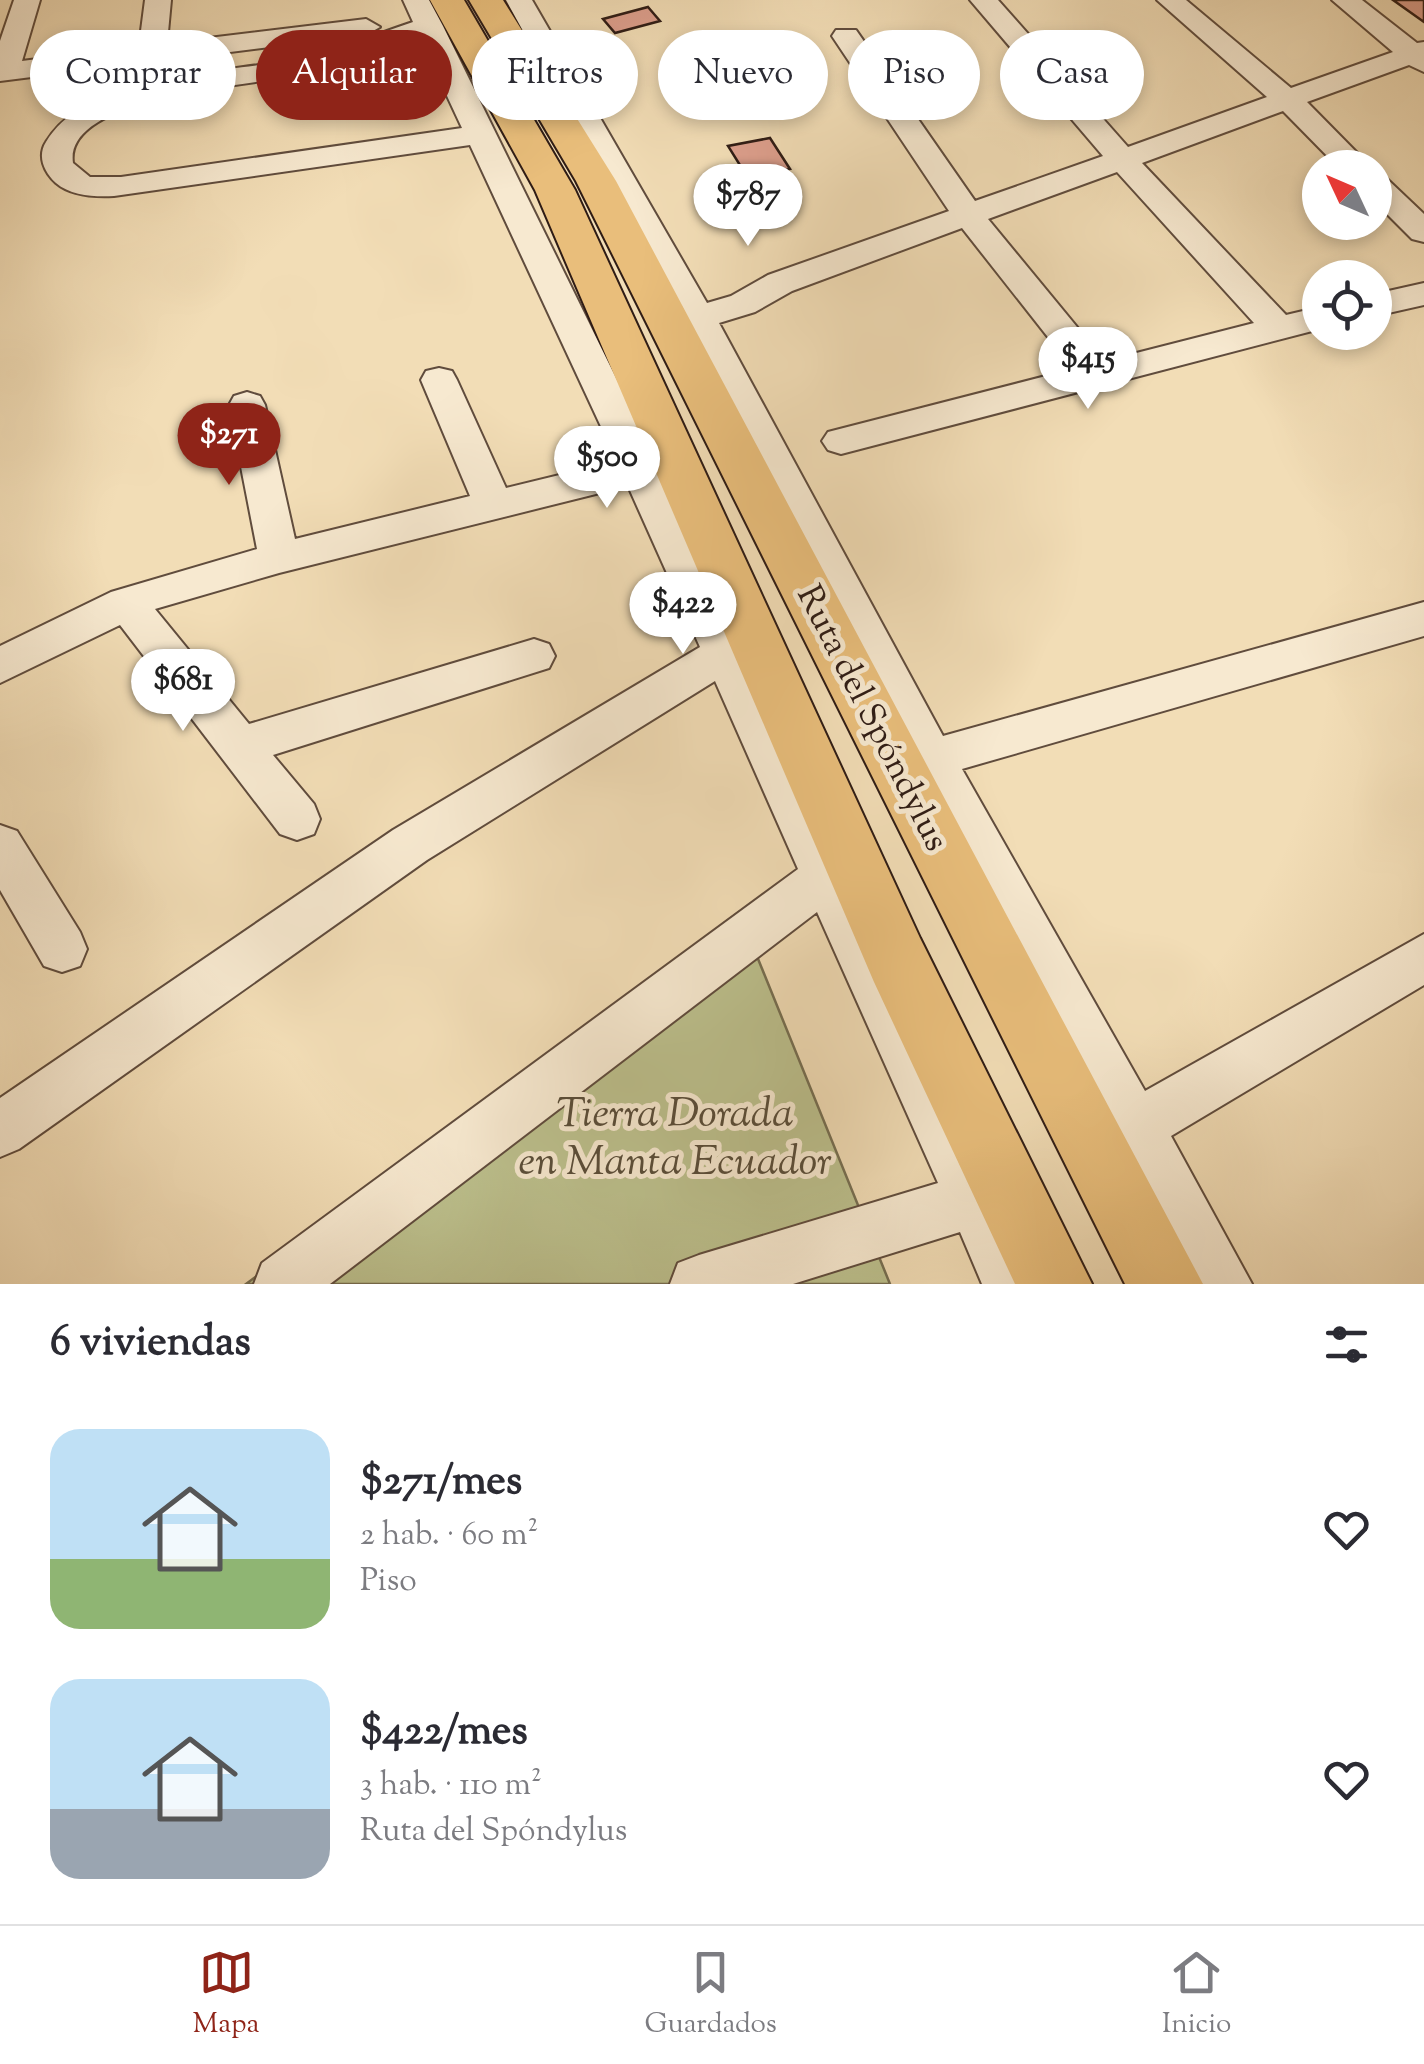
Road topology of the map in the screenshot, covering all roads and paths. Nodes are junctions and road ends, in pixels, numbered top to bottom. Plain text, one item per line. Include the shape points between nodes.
1 (27, 0) edge
2 (158, 0) edge
3 (486, 0) edge
4 (519, 0) edge
5 (983, 0) edge
6 (1170, 0) edge
7 (1345, 0) edge
8 (430, 12) edge
9 (155, 30) edge
10 (846, 36) dead end
11 (236, 41) edge
12 (1420, 56) edge
13 (30, 69) edge
14 (2, 72) edge
15 (1289, 101) junction
16 (481, 134) junction
17 (1339, 150) edge
18 (1122, 159) junction
19 (1392, 201) edge
20 (969, 216) junction
21 (1424, 232) edge
22 (1424, 294) edge
23 (1392, 301) edge
24 (648, 318) junction
25 (1302, 322) edge
26 (1278, 328) junction
27 (1097, 375) junction
28 (438, 380) dead end
29 (246, 405) dead end
30 (840, 442) dead end
31 (639, 469) junction
32 (493, 503) junction
33 (279, 558) junction
34 (126, 602) junction
35 (1424, 619) edge
36 (722, 655) junction
37 (534, 656) dead end
38 (0, 666) edge
39 (240, 746) junction
40 (932, 758) junction
41 (297, 819) dead end
42 (0, 846) edge
43 (824, 878) junction
44 (62, 949) dead end
45 (1424, 958) edge
46 (1136, 1126) junction
47 (0, 1130) edge
48 (974, 1200) junction
49 (284, 1284) edge
50 (699, 1284) edge
51 (1012, 1284) edge
52 (1054, 1284) edge
53 (1165, 1284) edge
54 (1223, 1284) edge

1 - 14 street
2 - 9 street
3 - 24 highway, Ruta del Spóndylus via 596,181
4 - 24 street
5 - 18 street
6 - 15 street
7 - 12 street
8 - 11 street
8 - 16 street
8 - 16 street via 304,67 112,102 70,126 56,152 58,167 71,180 121,186
8 - 24 highway, Ruta del Spóndylus
10 - 20 street
12 - 15 street
13 - 14 street
15 - 17 street
15 - 18 street
16 - 24 street
18 - 20 street
18 - 26 street
19 - 21 street
20 - 24 street via 780,282 764,295
20 - 27 street
22 - 23 street
24 - 31 street
24 - 40 street
24 - 52 highway, Ruta del Spóndylus via 897,960
24 - 53 highway, Ruta del Spóndylus
25 - 26 street
26 - 27 street
27 - 30 street
28 - 32 street
29 - 33 street
31 - 32 street
31 - 36 street
32 - 33 street
33 - 34 street
34 - 38 street
34 - 39 street
35 - 40 street
36 - 43 street
36 - 47 street via 410,845
37 - 39 street
39 - 41 street
40 - 46 street
42 - 44 street
43 - 48 street
43 - 49 street
45 - 46 street
46 - 54 street
48 - 50 street
48 - 51 street

